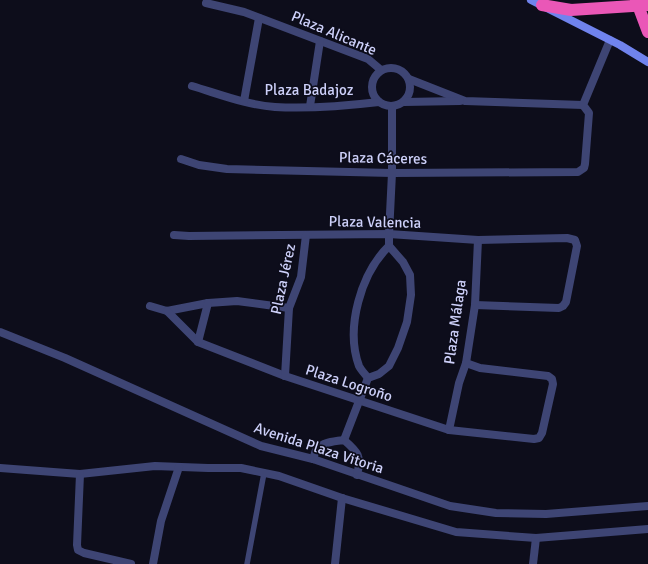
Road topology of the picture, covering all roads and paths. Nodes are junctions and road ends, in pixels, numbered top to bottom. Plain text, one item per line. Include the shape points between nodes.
1 (206, 3) dead end
2 (536, 3) edge
3 (641, 4) edge
4 (259, 18) junction
5 (648, 32) edge
6 (610, 40) junction
7 (320, 41) junction
8 (647, 61) edge
9 (382, 70) junction
10 (409, 79) junction
11 (192, 86) dead end
12 (244, 101) junction
13 (465, 101) junction
14 (380, 102) junction
15 (404, 102) junction
16 (583, 105) junction
17 (310, 106) junction
18 (392, 106) junction
19 (181, 159) dead end
20 (392, 173) junction
21 (389, 234) junction
22 (174, 235) dead end
23 (306, 235) junction
24 (478, 240) junction
25 (389, 246) junction
26 (208, 303) junction
27 (150, 306) dead end
28 (475, 306) junction
29 (289, 308) junction
30 (166, 311) junction
31 (0, 332) edge
32 (198, 342) junction
33 (466, 363) junction
34 (285, 376) junction
35 (368, 378) junction
36 (359, 401) junction
37 (449, 430) junction
38 (344, 440) junction
39 (313, 459) junction
40 (178, 467) junction
41 (0, 468) edge
42 (264, 473) junction
43 (80, 474) junction
44 (357, 475) junction
45 (342, 498) junction
46 (648, 506) edge
47 (648, 529) edge
48 (536, 538) junction
49 (131, 564) edge
50 (153, 564) edge
51 (247, 564) edge
52 (335, 564) edge
53 (533, 564) edge

1 - 4 street, Plaza Alicante
2 - 3 highway via 571,10
2 - 6 street
3 - 5 highway
4 - 7 street, Plaza Alicante
4 - 12 street
6 - 8 street
6 - 16 street
7 - 9 street, Plaza Alicante via 368,59
7 - 17 street
9 - 10 street via 400,70 406,73
9 - 14 street via 373,79 372,85 372,92
10 - 13 street
10 - 15 street via 410,91
11 - 12 street, Plaza Badajoz
12 - 17 street, Plaza Badajoz via 274,107
13 - 15 street
13 - 16 street
14 - 17 street, Plaza Badajoz
14 - 18 street
15 - 18 street
16 - 20 street, Plaza Cáceres via 589,113 584,168 578,172
18 - 20 street
19 - 20 street, Plaza Cáceres via 199,165 227,169
20 - 21 street
21 - 23 street, Plaza Valencia
21 - 24 street, Plaza Valencia
21 - 25 street
22 - 23 street, Plaza Valencia
23 - 29 street, Plaza Jérez via 301,277
24 - 28 street, Plaza Málaga
24 - 28 street, Plaza Valencia via 567,238 574,240 577,246 566,302 563,306
25 - 35 street via 372,267 358,300 354,324 355,352 359,367
25 - 35 street via 410,275 411,295 407,322 389,366
26 - 29 street via 237,301
26 - 30 street
26 - 32 street
27 - 30 street
28 - 33 street, Plaza Málaga
29 - 34 street, Plaza Jérez
30 - 32 street, Plaza Logroño
31 - 39 street, Avenida Plaza Vitoria via 65,358 261,446
32 - 34 street, Plaza Logroño
33 - 37 street, Plaza Málaga
33 - 37 street, Plaza Logroño via 480,368 548,376 552,379 542,433 539,438 534,439
34 - 36 street, Plaza Logroño
35 - 36 street
36 - 37 street, Plaza Logroño
36 - 38 street
38 - 39 street via 321,446
38 - 44 street via 355,449 359,457
39 - 44 street, Avenida Plaza Vitoria
40 - 42 street via 241,468
40 - 43 street via 154,466
40 - 50 street via 161,521
41 - 43 street
42 - 45 street
42 - 51 lane
43 - 49 street via 78,550
44 - 46 street, Avenida Plaza Vitoria via 450,506 496,513 546,514
45 - 48 street via 456,532
45 - 52 street
47 - 48 street
48 - 53 street

